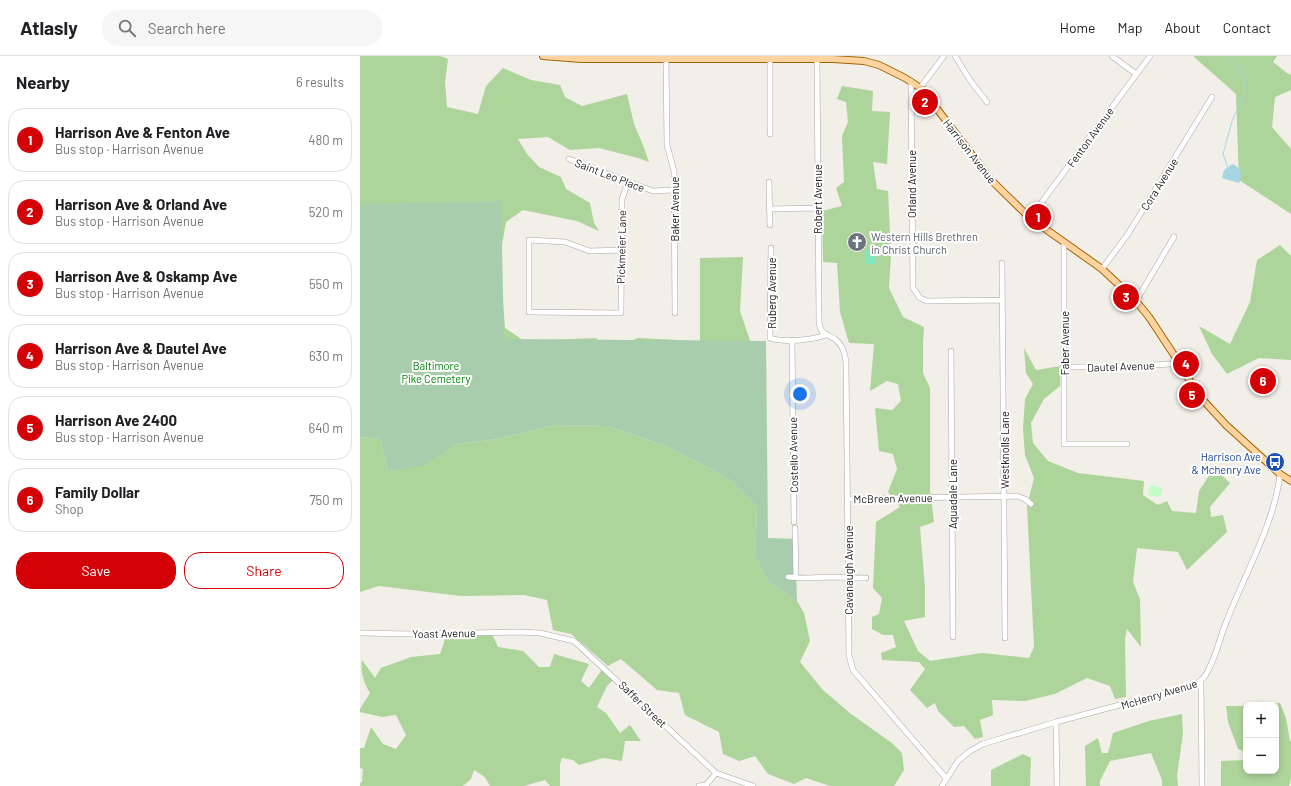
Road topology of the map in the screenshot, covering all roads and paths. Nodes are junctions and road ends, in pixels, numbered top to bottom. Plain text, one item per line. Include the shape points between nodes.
1 (543, 56) edge
2 (944, 56) edge
3 (955, 56) edge
4 (1112, 56) edge
5 (1150, 56) edge
6 (581, 57) edge
7 (637, 57) edge
8 (721, 57) edge
9 (666, 58) junction
10 (833, 58) edge
11 (770, 59) junction
12 (816, 59) junction
13 (1136, 74) junction
14 (911, 81) junction
15 (920, 88) junction
16 (1212, 97) dead end
17 (987, 102) dead end
18 (770, 134) dead end
19 (570, 159) dead end
20 (628, 182) junction
21 (769, 182) dead end
22 (674, 190) junction
23 (817, 208) junction
24 (769, 209) junction
25 (1030, 218) junction
26 (770, 225) dead end
27 (1174, 237) dead end
28 (1064, 242) junction
29 (771, 248) dead end
30 (621, 250) junction
31 (1002, 263) dead end
32 (1102, 269) junction
33 (1002, 300) junction
34 (1136, 301) junction
35 (675, 313) dead end
36 (826, 335) junction
37 (792, 340) junction
38 (951, 351) dead end
39 (1178, 360) junction
40 (1063, 367) junction
41 (1126, 444) dead end
42 (1280, 474) junction
43 (1291, 481) edge
44 (1004, 496) junction
45 (952, 497) junction
46 (847, 499) junction
47 (1032, 504) dead end
48 (788, 577) dead end
49 (796, 577) junction
50 (848, 578) junction
51 (866, 578) dead end
52 (529, 632) joint
53 (360, 633) edge
54 (953, 637) dead end
55 (1006, 638) dead end
56 (1201, 681) junction
57 (1056, 722) junction
58 (716, 773) junction
59 (946, 778) junction
60 (699, 786) edge
61 (753, 786) edge
62 (942, 786) edge
63 (1057, 786) edge
64 (1202, 786) edge

1 - 6 main road, Harrison Avenue
2 - 15 street
3 - 17 street
4 - 13 street
5 - 13 street, Fenton Avenue
6 - 7 main road, Harrison Avenue
7 - 9 main road, Harrison Avenue
8 - 9 main road, Harrison Avenue
8 - 11 main road, Harrison Avenue
9 - 22 street, Baker Avenue via 667,145 674,171
10 - 12 main road, Harrison Avenue
10 - 14 main road, Harrison Avenue via 871,62
11 - 12 main road, Harrison Avenue
11 - 18 street
12 - 23 street, Robert Avenue
13 - 25 street, Fenton Avenue
14 - 15 main road, Harrison Avenue
14 - 33 street, Orland Avenue via 913,288 920,298 927,301
15 - 25 main road, Harrison Avenue via 984,173
16 - 32 street, Cora Avenue via 1128,234
19 - 20 street, Saint Leo Place
20 - 22 street, Saint Leo Place via 653,191
20 - 30 street, Pickmeier Lane via 622,199
21 - 24 street
22 - 35 street, Baker Avenue
23 - 24 street
23 - 36 street, Robert Avenue via 818,321 820,329
24 - 26 street
25 - 28 main road, Harrison Avenue
27 - 34 street
28 - 32 main road, Harrison Avenue
28 - 40 street, Faber Avenue
29 - 37 street, Ruberg Avenue via 770,338
30 - 30 street, Pickmeier Lane via 621,313 529,312 529,240 565,242 590,251
31 - 33 street, Westknolls Lane
32 - 34 main road, Harrison Avenue
33 - 44 street, Westknolls Lane
34 - 39 main road, Harrison Avenue
36 - 37 street
36 - 46 street, Cavanaugh Avenue via 838,343 845,356
37 - 49 street, Costello Avenue
38 - 45 street, Aquadale Lane
39 - 40 street, Dautel Avenue via 1171,364 1114,368
39 - 42 main road, Harrison Avenue via 1193,386 1214,413
40 - 41 street, Faber Avenue via 1064,444
42 - 43 main road, Harrison Avenue
42 - 56 street, McHenry Avenue via 1271,516 1226,621 1214,660
44 - 45 street, McBreen Avenue
44 - 47 street, McBreen Avenue via 1021,497
44 - 55 street, Westknolls Lane
45 - 46 street, McBreen Avenue
45 - 54 street, Aquadale Lane
46 - 50 street, Cavanaugh Avenue
48 - 49 street
49 - 50 street
50 - 51 street
50 - 59 street, Cavanaugh Avenue via 848,655 853,670
52 - 53 street, Yoast Avenue
52 - 58 street, Saffer Street via 578,643
56 - 57 street, McHenry Avenue via 1187,688
56 - 64 street
57 - 59 street, McHenry Avenue via 976,747 958,761
57 - 63 street
58 - 60 street via 706,785
58 - 61 street, Saffer Street
59 - 62 street, McHenry Avenue

